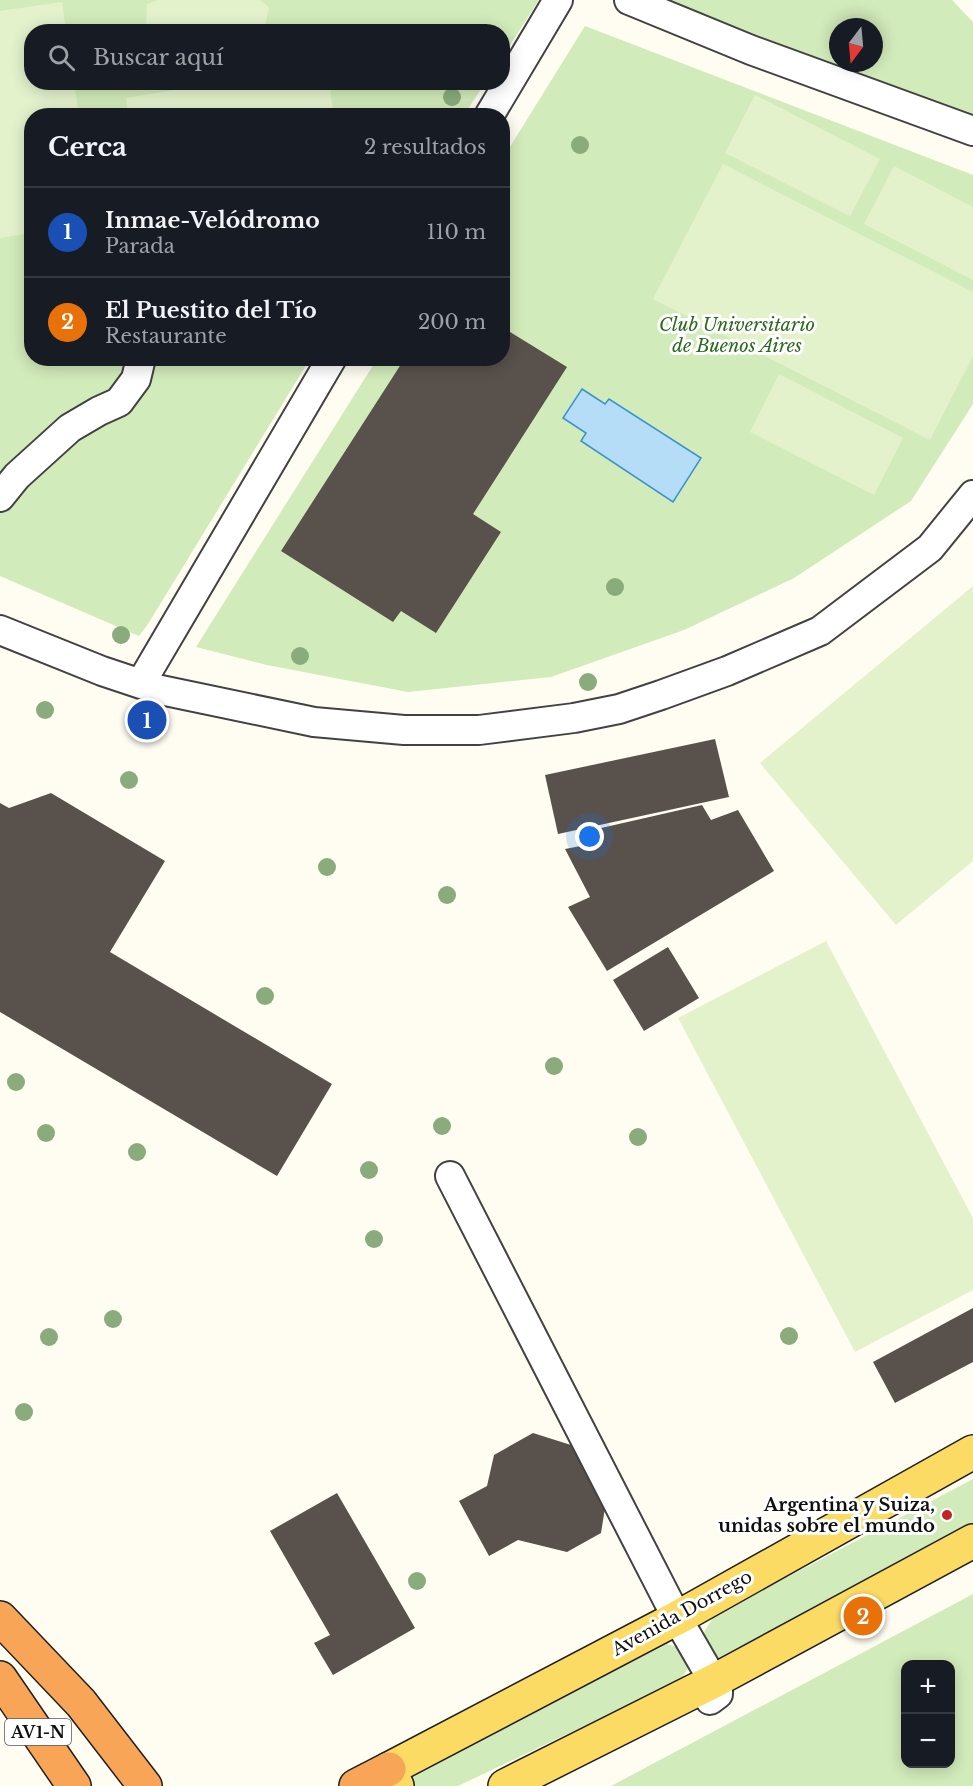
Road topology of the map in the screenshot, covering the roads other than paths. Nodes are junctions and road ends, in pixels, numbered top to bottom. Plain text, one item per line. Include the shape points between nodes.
1 (558, 0) edge
2 (629, 0) edge
3 (510, 81) edge
4 (504, 90) edge
5 (494, 108) edge
6 (973, 131) edge
7 (139, 366) edge
8 (327, 366) edge
9 (973, 495) edge
10 (0, 497) edge
11 (0, 630) edge
12 (141, 683) junction
13 (450, 1176) dead end
14 (973, 1452) edge
15 (973, 1541) edge
16 (0, 1618) edge
17 (677, 1618) junction
18 (0, 1678) edge
19 (714, 1682) junction
20 (393, 1777) edge
21 (74, 1786) edge
22 (145, 1786) edge
23 (356, 1786) edge
24 (505, 1786) edge
25 (537, 1786) edge

1 - 3 street
2 - 6 street via 751,50
4 - 5 street
7 - 10 street via 136,379 118,402 70,428 17,476
8 - 12 street
9 - 12 street via 930,548 820,631 727,671 619,709 479,730 405,730 314,722
11 - 12 street
13 - 17 street
14 - 17 main road, Avenida Dorrego
15 - 19 main road
16 - 22 highway via 81,1703
17 - 19 street
17 - 20 main road, Avenida Dorrego
18 - 21 highway, AV1-N
19 - 24 main road
19 - 25 street via 718,1694 712,1699
20 - 23 highway

